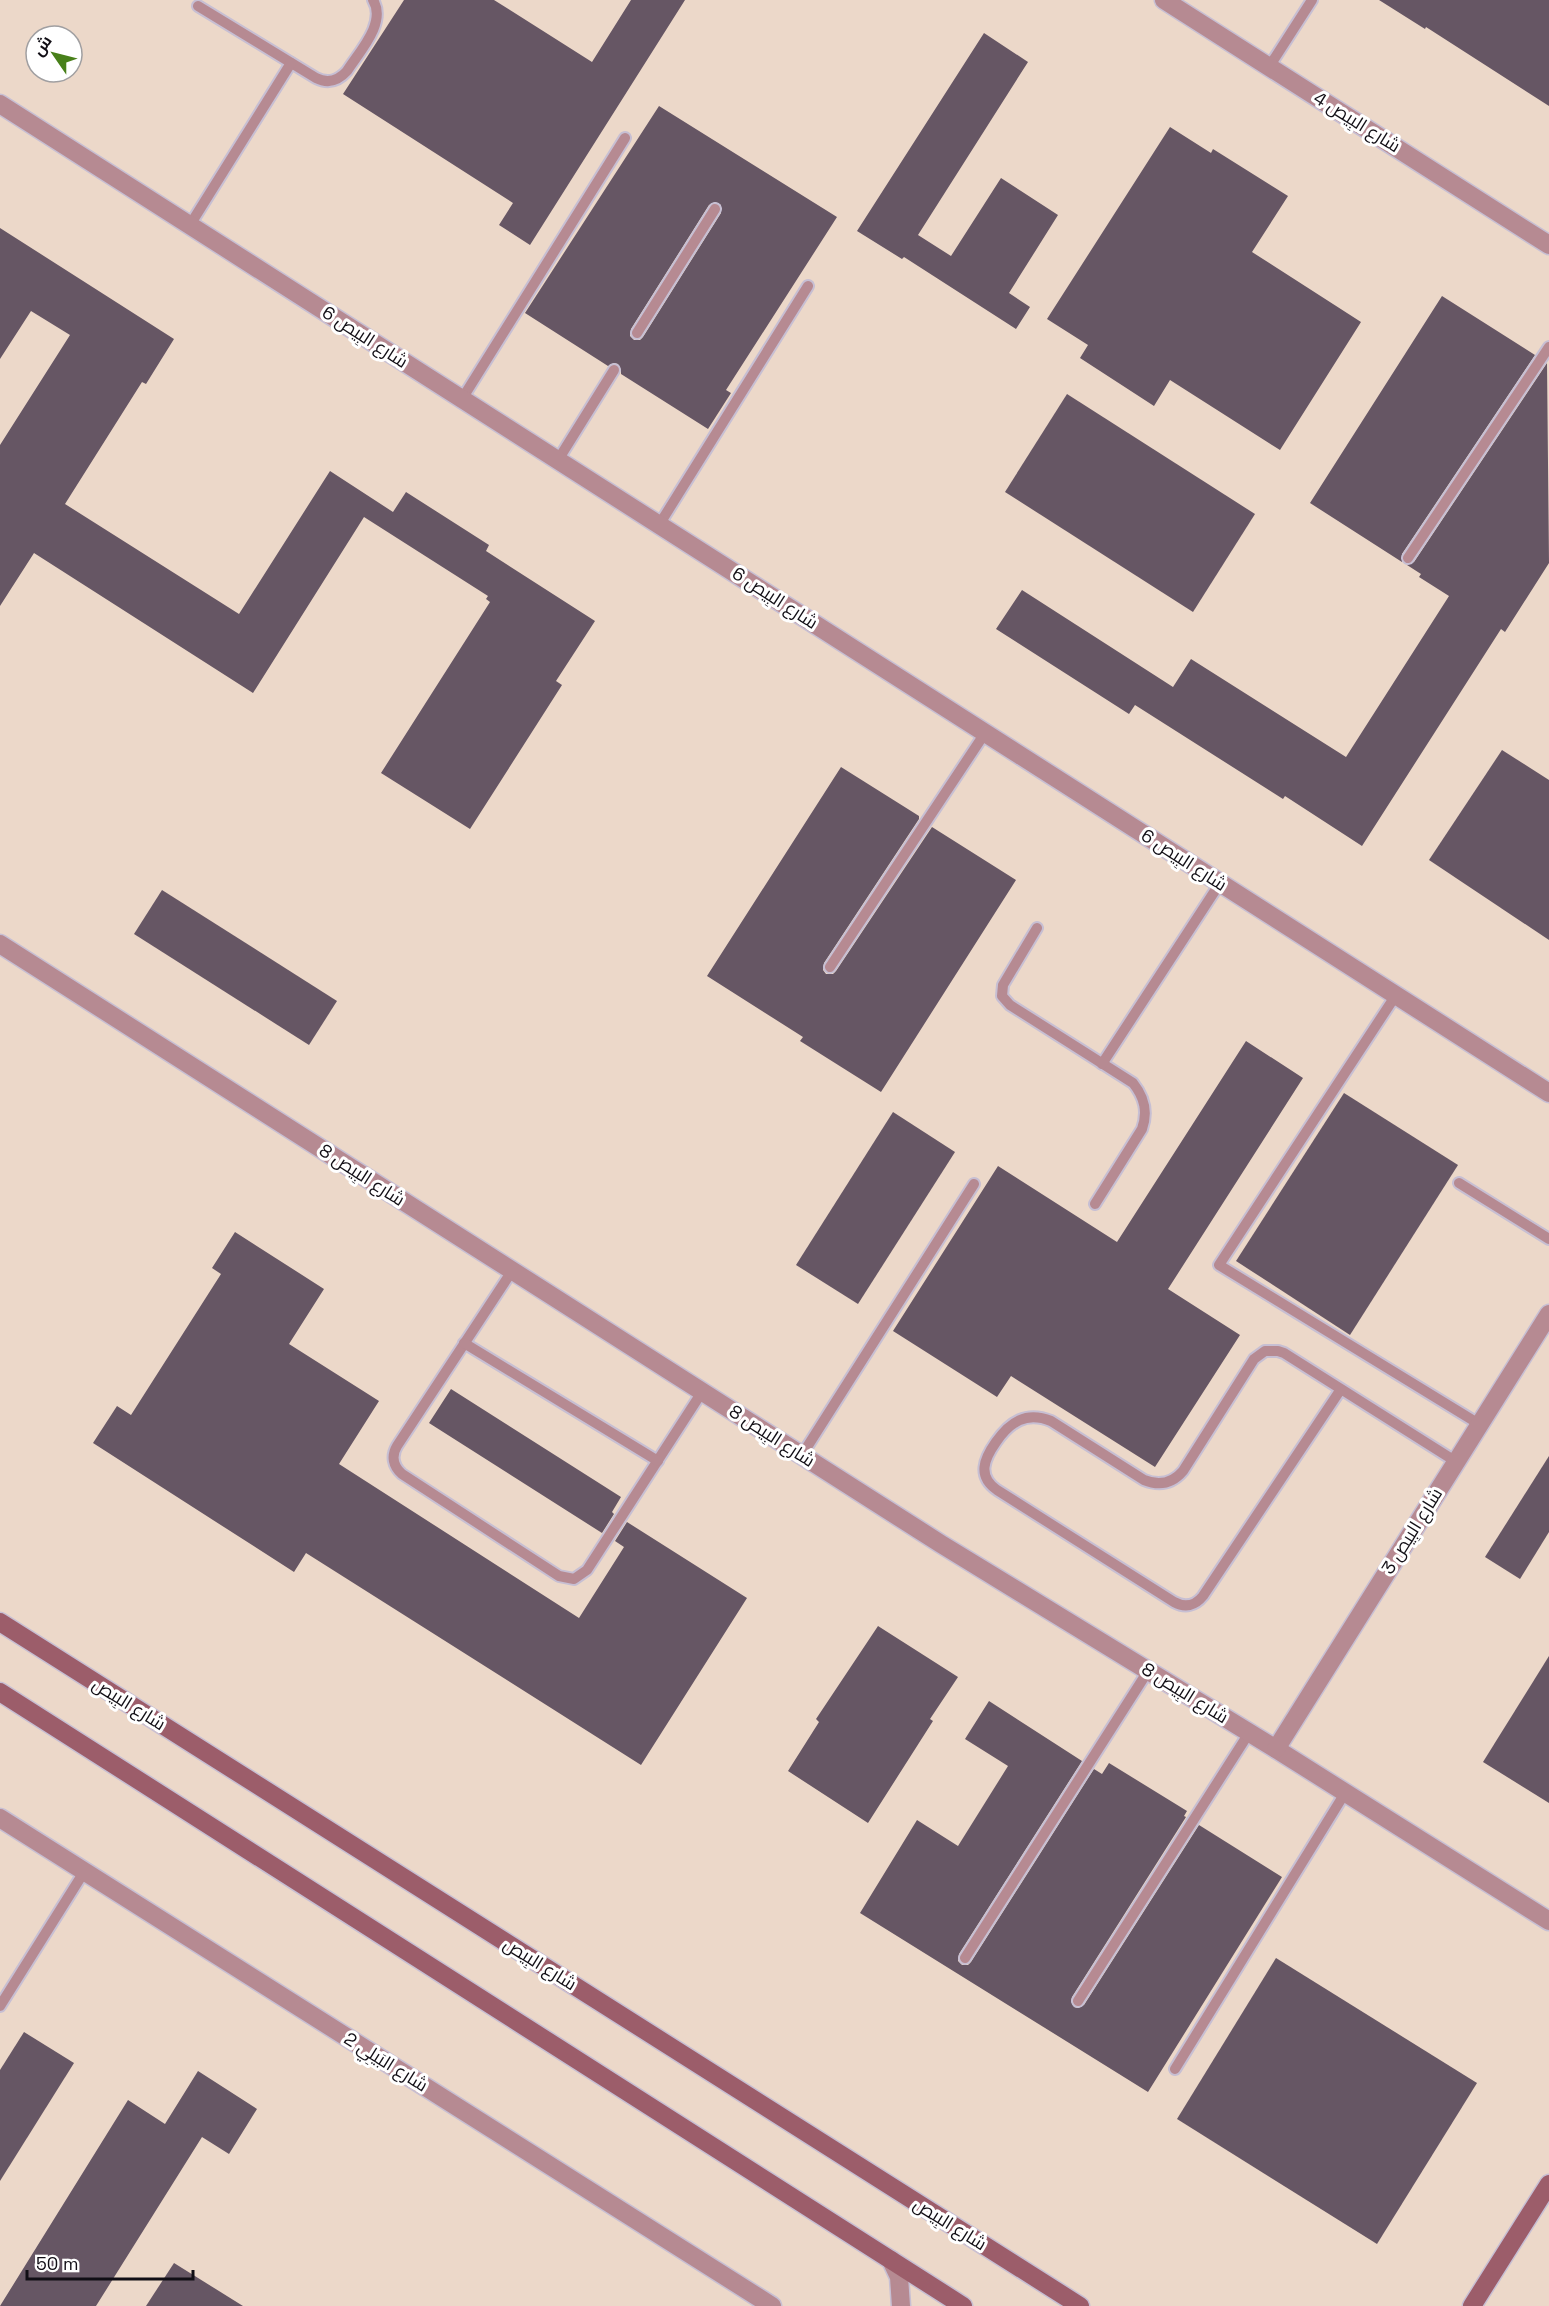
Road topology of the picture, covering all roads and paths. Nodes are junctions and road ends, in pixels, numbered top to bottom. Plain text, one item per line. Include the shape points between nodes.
1 (373, 0) edge
2 (1164, 0) edge
3 (1312, 0) edge
4 (198, 6) dead end
5 (291, 63) junction
6 (1269, 67) junction
7 (0, 104) edge
8 (625, 138) dead end
9 (715, 209) dead end
10 (190, 225) junction
11 (1549, 245) edge
12 (807, 286) dead end
13 (637, 333) dead end
14 (1549, 346) edge
15 (614, 370) dead end
16 (462, 399) junction
17 (558, 460) junction
18 (659, 525) junction
19 (1408, 558) dead end
20 (985, 732) junction
21 (1220, 883) junction
22 (1037, 928) dead end
23 (0, 944) edge
24 (830, 967) dead end
25 (1396, 995) junction
26 (1102, 1064) junction
27 (1549, 1092) edge
28 (1459, 1183) dead end
29 (974, 1184) dead end
30 (1095, 1204) dead end
31 (1549, 1239) edge
32 (512, 1270) junction
33 (1549, 1314) edge
34 (464, 1343) junction
35 (1341, 1389) junction
36 (702, 1392) junction
37 (1479, 1424) junction
38 (802, 1455) junction
39 (658, 1461) junction
40 (1455, 1461) junction
41 (0, 1622) edge
42 (1148, 1671) junction
43 (0, 1692) edge
44 (1250, 1733) junction
45 (1276, 1749) junction
46 (1345, 1793) junction
47 (0, 1818) edge
48 (84, 1872) junction
49 (1549, 1921) edge
50 (965, 1958) dead end
51 (1078, 2001) dead end
52 (0, 2006) edge
53 (1175, 2069) dead end
54 (1549, 2184) edge
55 (891, 2260) junction
56 (772, 2306) edge
57 (901, 2306) edge
58 (963, 2306) edge
59 (1080, 2306) edge
60 (1472, 2306) edge

1 - 5 lane via 377,21 342,77 322,81
2 - 6 street, شارع البِيص 4
3 - 6 lane
4 - 5 lane
5 - 10 lane
6 - 11 street, شارع البِيص 4
7 - 10 street, شارع البِيص 6
8 - 16 lane
9 - 13 lane
10 - 16 street, شارع البِيص 6
12 - 18 lane
14 - 19 lane
15 - 17 lane
16 - 17 street, شارع البِيص 6
17 - 18 street, شارع البِيص 6
18 - 20 street, شارع البِيص 6
20 - 21 street, شارع البِيص 6
20 - 24 lane
21 - 25 street, شارع البِيص 6
21 - 26 lane
22 - 26 lane via 1003,985 1002,996
23 - 32 street, شارع البِيص 8
25 - 27 street, شارع البِيص 6
25 - 37 lane via 1219,1265
26 - 30 lane via 1133,1083 1146,1110 1137,1138
28 - 31 lane
29 - 38 lane
32 - 34 lane
32 - 36 street, شارع البِيص 8
33 - 37 street, شارع البِيص 3
34 - 39 lane
34 - 39 lane via 394,1451 394,1464 402,1474 559,1576 574,1579 587,1570
35 - 35 lane via 1284,1353 1265,1351 1254,1359 1183,1471 1172,1481 1158,1484 1144,1480 1051,1421 1035,1417 1019,1419 1006,1429 987,1456 985,1475 996,1490 1174,1602 1193,1605 1203,1596
35 - 40 lane
36 - 38 street, شارع البِيص 8
36 - 39 lane
37 - 40 street, شارع البِيص 3
38 - 42 street, شارع البِيص 8
40 - 45 street, شارع البِيص 3
41 - 59 street, شارع البِيص
42 - 44 street, شارع البِيص 8
42 - 50 lane
43 - 55 street
44 - 45 street, شارع البِيص 8
44 - 51 lane
45 - 46 street, شارع البِيص 8
46 - 49 street, شارع البِيص 8
46 - 53 lane
47 - 48 street, شارع البَيلِي 2
48 - 52 lane
48 - 56 street, شارع البَيلِي 2
54 - 60 street
55 - 57 street via 899,2277
55 - 58 street

